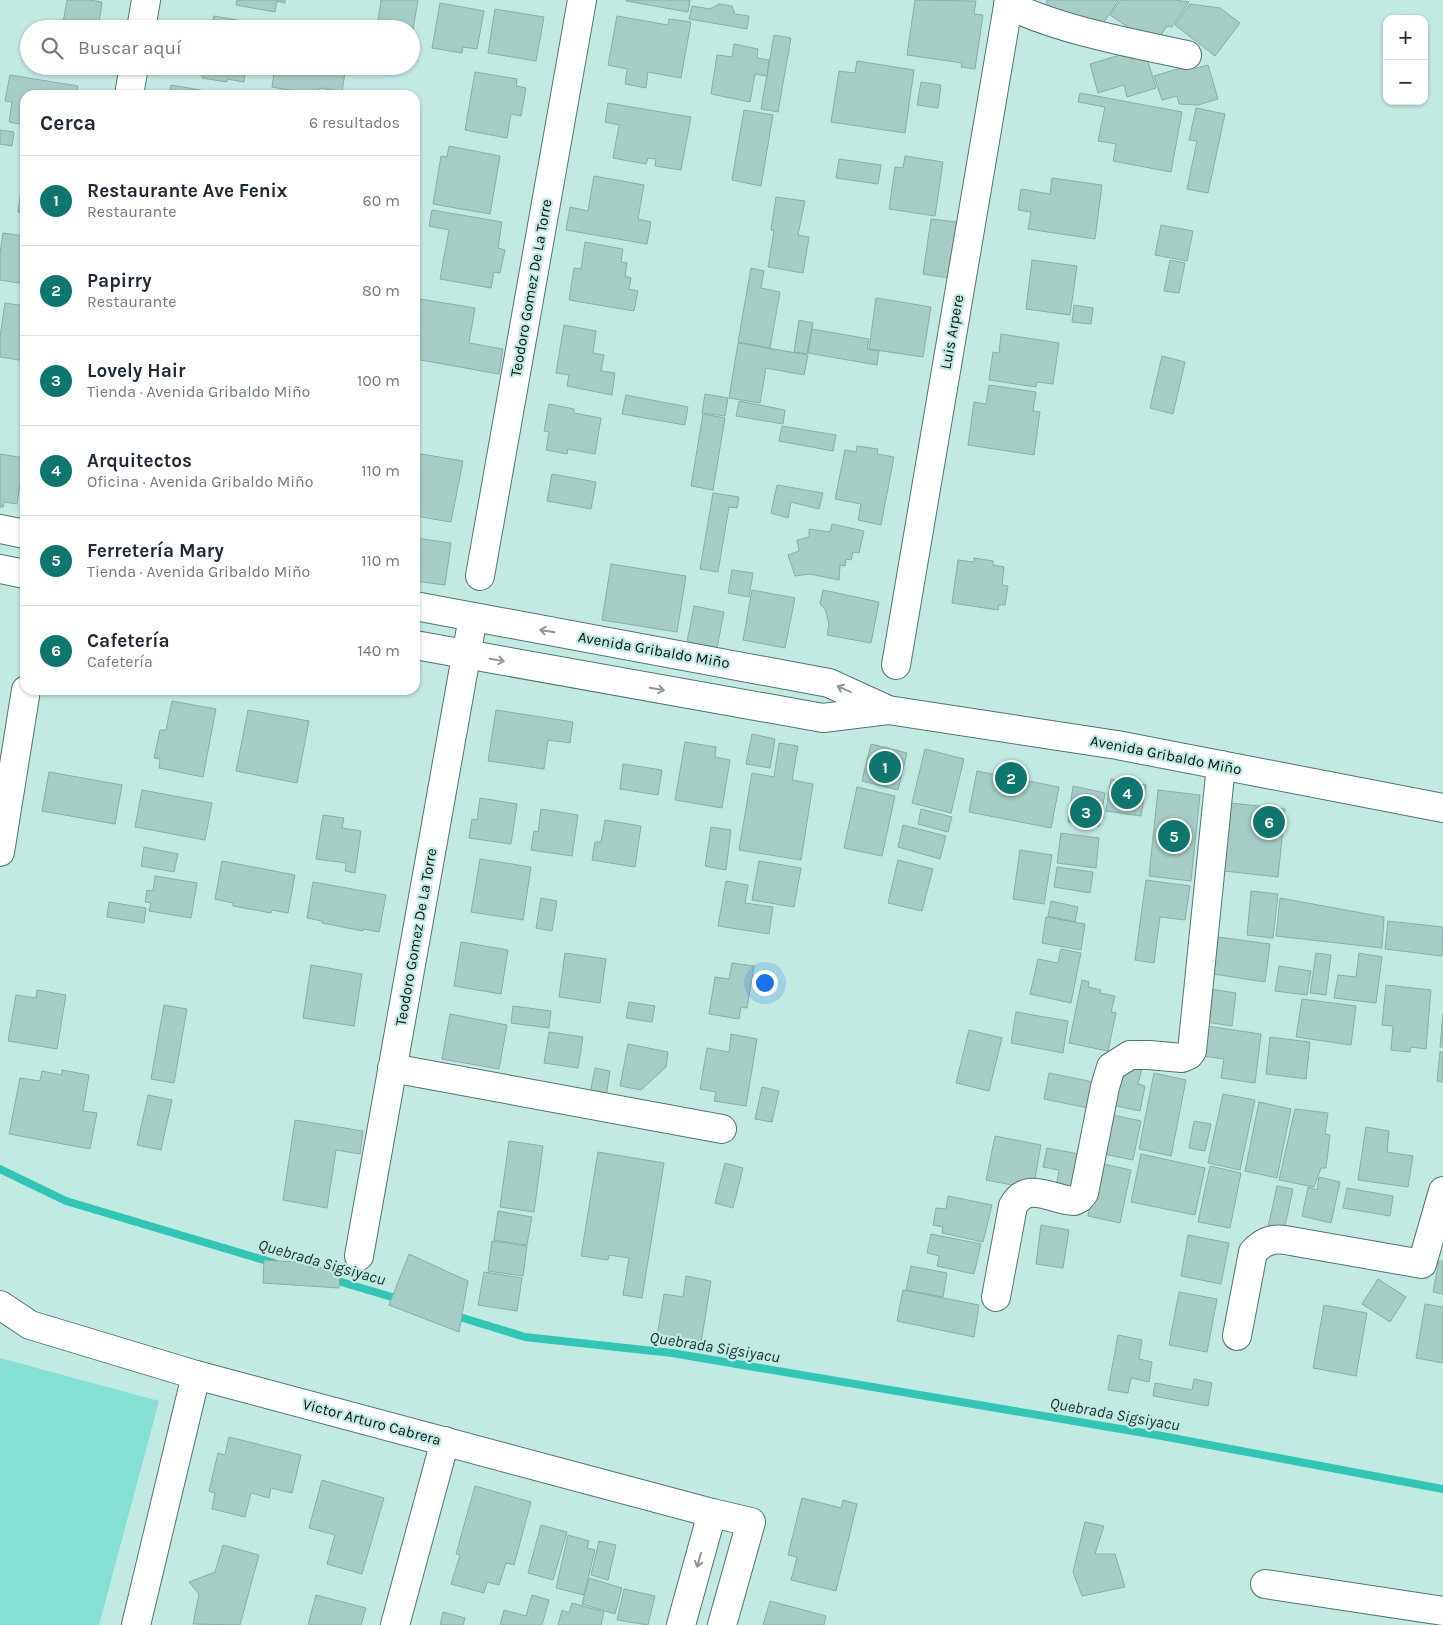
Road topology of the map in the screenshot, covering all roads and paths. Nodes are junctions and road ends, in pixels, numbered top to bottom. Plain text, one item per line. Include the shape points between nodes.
1 (146, 0) edge
2 (582, 0) edge
3 (1009, 2) edge
4 (143, 20) edge
5 (1186, 55) dead end
6 (132, 75) edge
7 (130, 90) edge
8 (0, 529) edge
9 (20, 533) edge
10 (0, 570) edge
11 (20, 573) edge
12 (480, 576) dead end
13 (420, 607) edge
14 (473, 617) junction
15 (420, 646) edge
16 (466, 654) junction
17 (896, 665) dead end
18 (25, 695) edge
19 (888, 710) junction
20 (1221, 765) junction
21 (1443, 808) edge
22 (0, 852) edge
23 (392, 1068) junction
24 (722, 1128) dead end
25 (1443, 1191) edge
26 (359, 1256) dead end
27 (996, 1297) dead end
28 (0, 1305) edge
29 (1237, 1336) dead end
30 (196, 1375) junction
31 (445, 1442) junction
32 (712, 1514) junction
33 (1265, 1584) dead end
34 (1443, 1611) edge
35 (136, 1625) edge
36 (395, 1625) edge
37 (681, 1625) edge
38 (722, 1625) edge

1 - 4 street
2 - 12 street, Teodoro Gomez De La Torre
3 - 5 street via 1035,18
3 - 17 street, Luis Arpere
6 - 7 street
8 - 9 street
10 - 11 street
13 - 14 street, Avenida Gribaldo Miño
14 - 16 street, Teodoro Gomez De La Torre
19 -> 14 street, Avenida Gribaldo Miño via 829,683
15 - 16 street, Avenida Gribaldo Miño
16 -> 19 street, Avenida Gribaldo Miño via 823,718
16 - 23 street, Teodoro Gomez De La Torre
18 - 22 street
19 - 20 street, Avenida Gribaldo Miño via 1117,745
20 - 21 street, Avenida Gribaldo Miño
20 - 27 street via 1192,1051 1182,1058 1130,1055 1111,1067 1084,1192 1074,1201 1032,1192 1020,1196 1013,1206
23 - 24 street
23 - 26 street, Teodoro Gomez De La Torre
25 - 29 street via 1422,1264 1276,1239 1260,1245 1253,1252
28 - 30 street, Victor Arturo Cabrera via 30,1325
30 - 31 street, Victor Arturo Cabrera
30 - 35 street
31 - 32 street, Victor Arturo Cabrera
31 - 36 street
32 -> 37 street
32 - 38 street, Victor Arturo Cabrera via 751,1522
33 - 34 street

